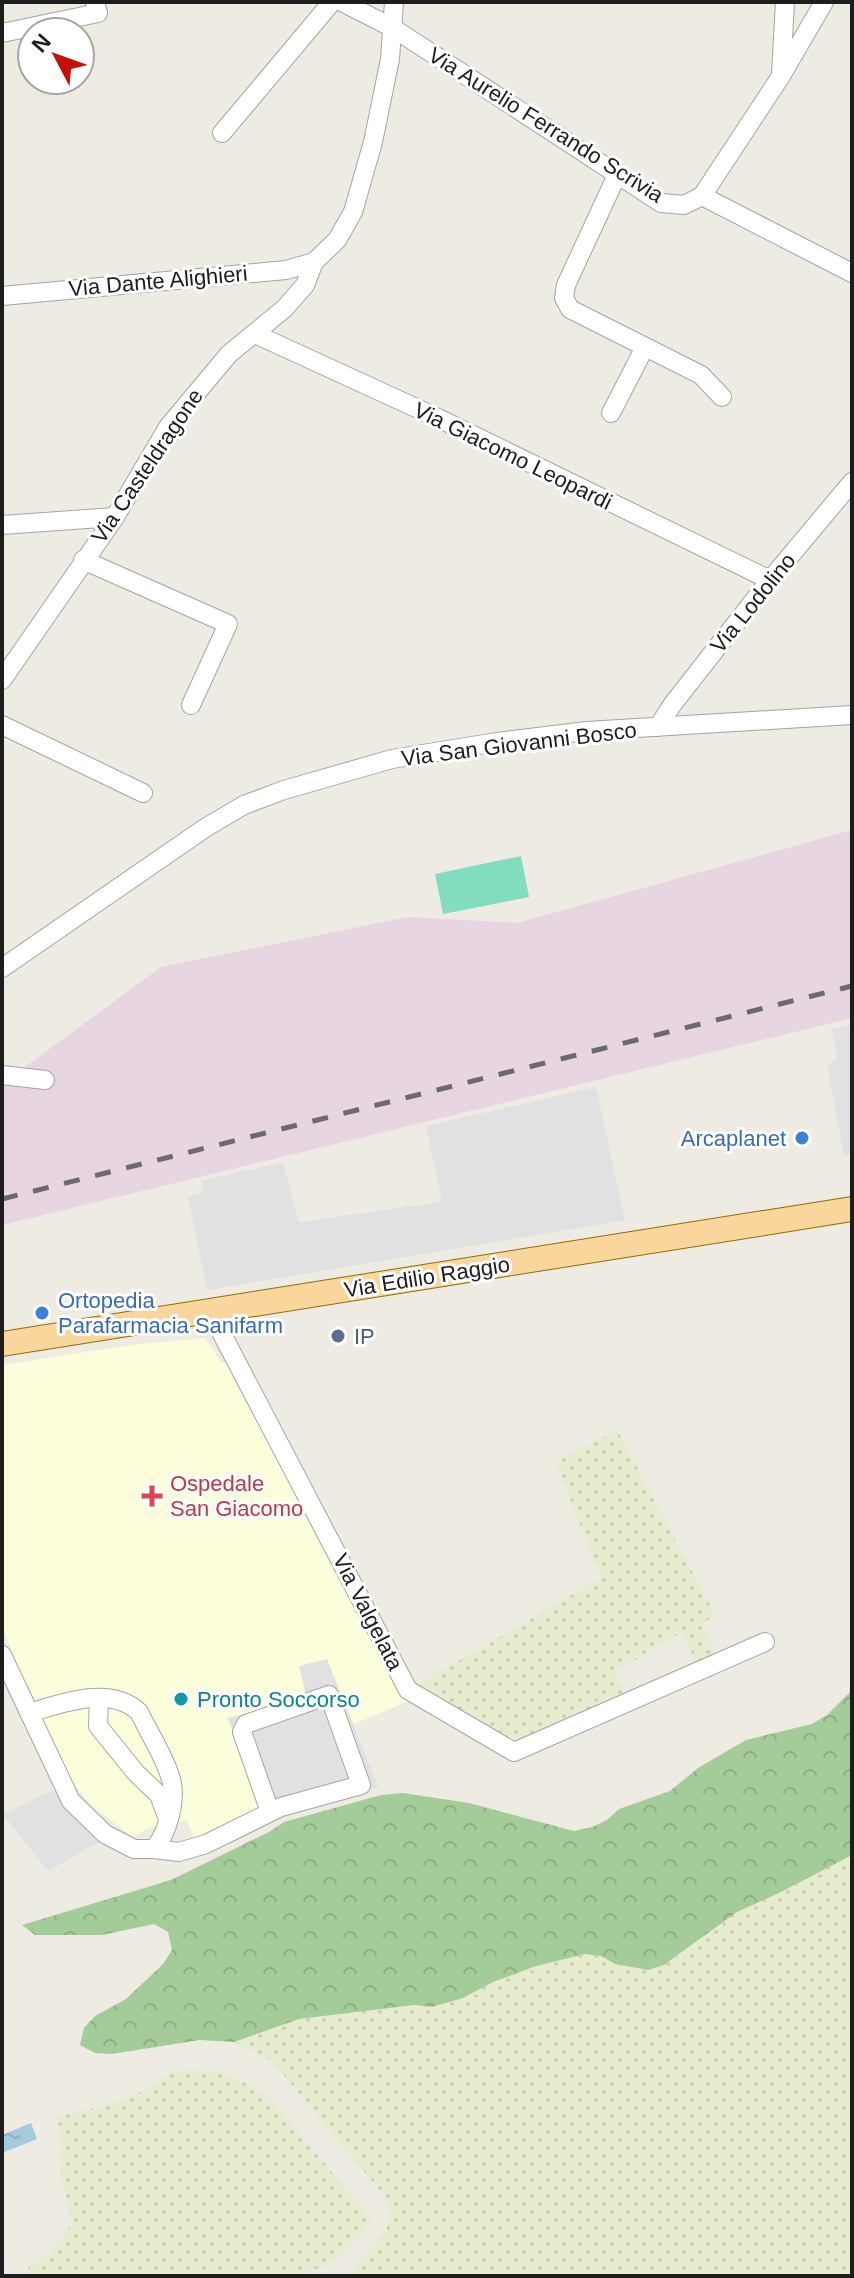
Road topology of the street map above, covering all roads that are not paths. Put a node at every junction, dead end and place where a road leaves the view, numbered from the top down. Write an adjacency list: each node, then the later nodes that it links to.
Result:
1 (95, 2): 8 (street)
2 (332, 2): 10 (street)
3 (342, 2): 7 (street, Via Aurelio Ferrando Scrivia)
4 (394, 2): 7 (street, Via Casteldragone)
5 (785, 2): 9 (street)
6 (824, 2): 9 (street)
7 (393, 28): 11 (street, Via Aurelio Ferrando Scrivia); 13 (street, Via Casteldragone)
8 (2, 33)
9 (781, 76): 12 (street)
10 (222, 133)
11 (617, 175): 12 (street, Via Aurelio Ferrando Scrivia); 17 (street)
12 (702, 196): 14 (street)
13 (314, 262): 15 (street, Via Dante Alighieri); 16 (street, Via Casteldragone)
14 (852, 273)
15 (2, 296)
16 (255, 334): 21 (street, Via Casteldragone); 24 (street, Via Giacomo Leopardi)
17 (645, 347): 18 (street); 19 (street)
18 (722, 397)
19 (611, 413)
20 (852, 482): 24 (street, Via Lodolino)
21 (115, 517): 22 (street); 23 (street, Via Casteldragone)
22 (2, 525)
23 (83, 560): 25 (street, Via Casteldragone); 26 (street)
24 (770, 580): 29 (street, Via Lodolino)
25 (2, 680)
26 (191, 705)
27 (852, 715): 29 (street, Via San Giovanni Bosco)
28 (2, 725): 30 (street)
29 (658, 727): 31 (street, Via San Giovanni Bosco)
30 (143, 793)
31 (2, 968)
32 (2, 1075): 33 (street)
33 (45, 1080)
34 (852, 1209): 35 (main road, Via Edilio Raggio)
35 (216, 1309): 36 (main road, Via Edilio Raggio); 37 (street, Via Valgelata)
36 (2, 1344)
37 (765, 1642)
38 (2, 1655): 40 (street)
39 (99, 1699): 40 (street); 42 (street); 42 (street)
40 (29, 1713): 43 (street)
41 (270, 1812): 41 (street); 43 (street)
42 (168, 1819): 43 (street)
43 (154, 1849)

